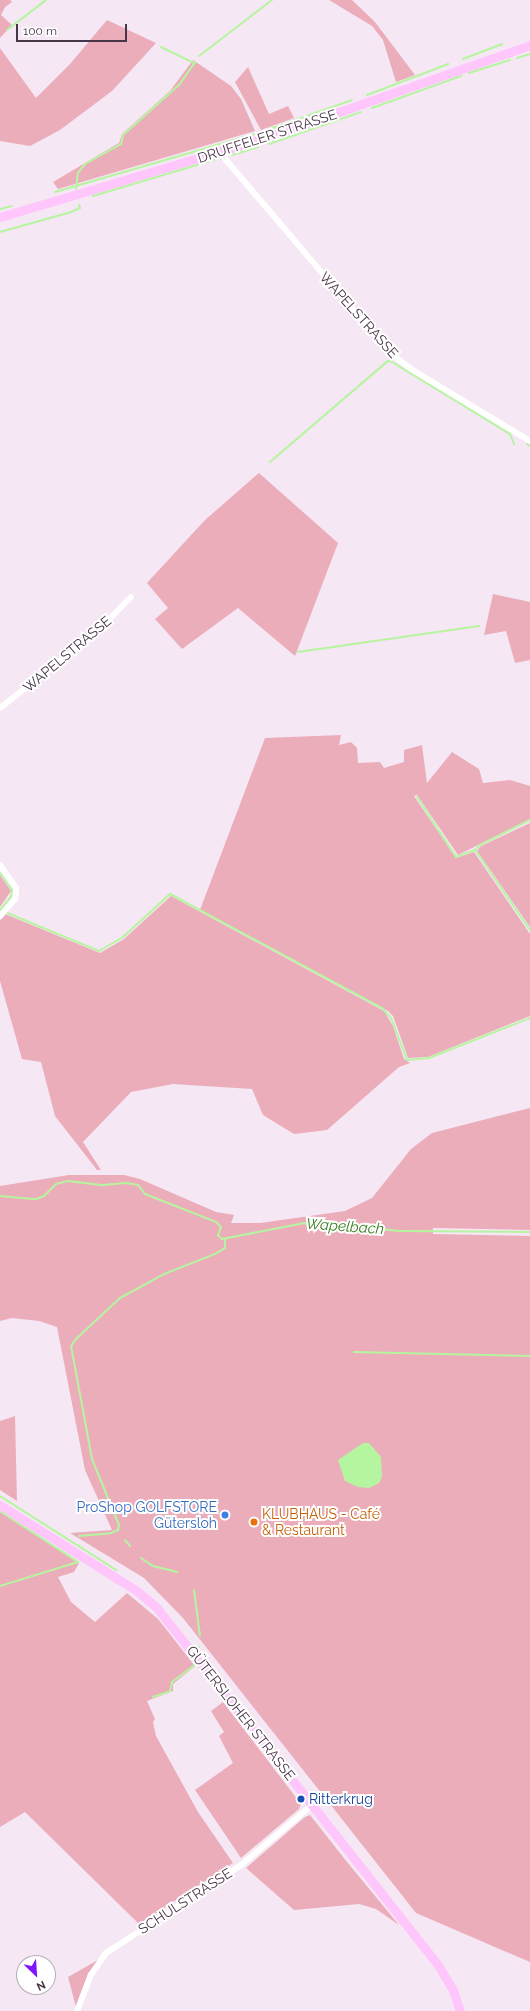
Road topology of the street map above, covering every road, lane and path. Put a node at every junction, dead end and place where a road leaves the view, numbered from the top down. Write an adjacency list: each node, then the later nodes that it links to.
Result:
1 (530, 45): 2 (main road, DRUFFELER STRASSE)
2 (222, 151): 3 (main road, DRUFFELER STRASSE); 4 (street, WAPELSTRASSE)
3 (0, 216)
4 (530, 441)
5 (131, 597): 6 (street, WAPELSTRASSE)
6 (0, 708)
7 (0, 866): 8 (street)
8 (0, 916)
9 (0, 1505): 10 (main road, GÜTERSLOHER STRASSE)
10 (312, 1805): 11 (street, SCHULSTRASSE); 12 (main road, GÜTERSLOHER STRASSE)
11 (78, 2011)
12 (460, 2011)

